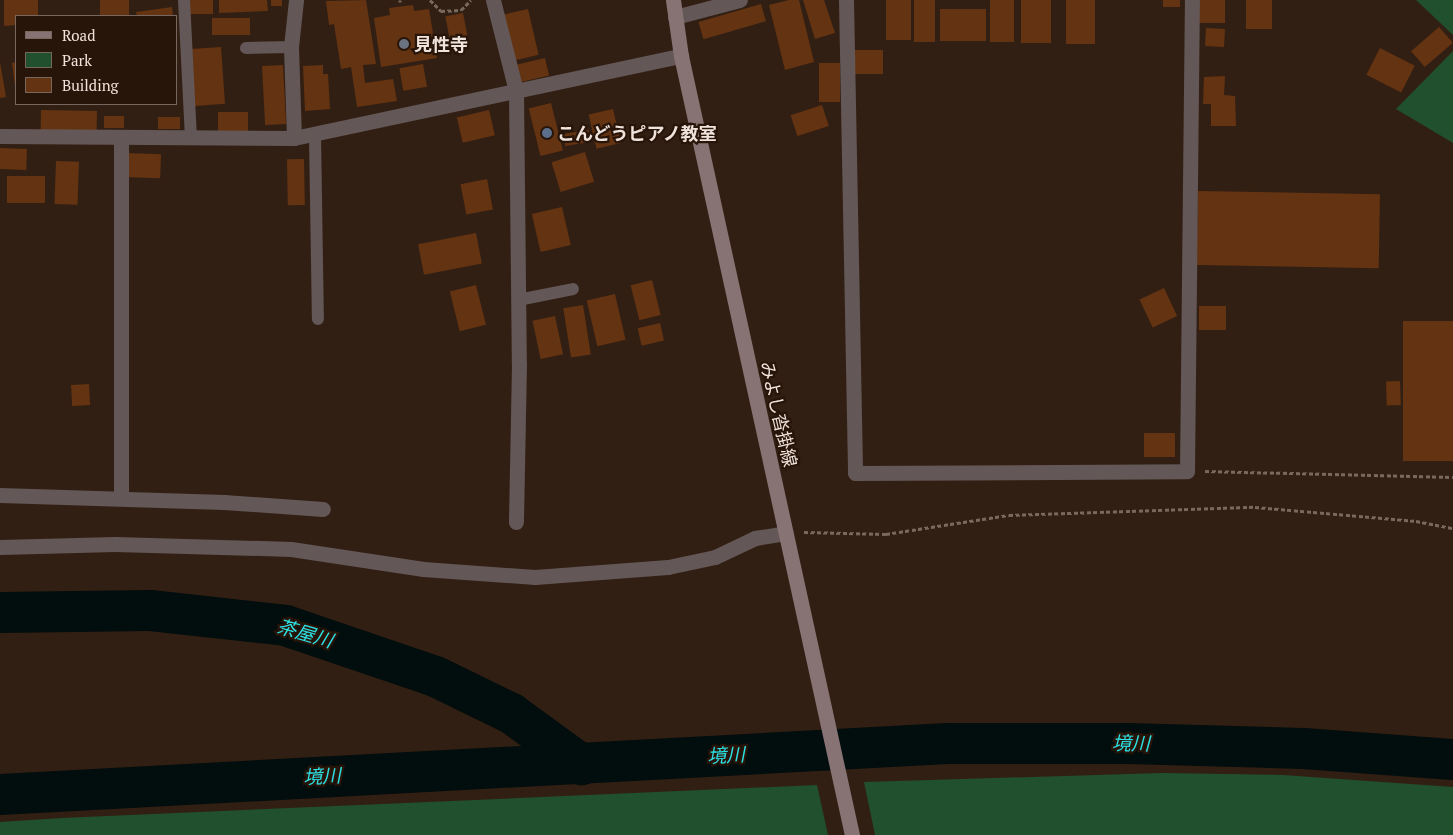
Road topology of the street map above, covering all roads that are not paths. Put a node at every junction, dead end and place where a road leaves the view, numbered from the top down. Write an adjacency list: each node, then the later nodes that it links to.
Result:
1 (184, 0): 17 (lane)
2 (296, 0): 9 (street)
3 (493, 0): 12 (street)
4 (673, 0): 8 (main road, みよし沓掛線)
5 (740, 0): 8 (street)
6 (846, 0): 7 (street)
7 (1192, 0)
8 (675, 17): 11 (main road, みよし沓掛線)
9 (291, 47): 10 (lane); 16 (street)
10 (246, 48)
11 (681, 56): 12 (street); 25 (main road, みよし沓掛線)
12 (516, 91): 13 (street); 19 (street)
13 (315, 135): 16 (street); 20 (lane)
14 (0, 136): 15 (street)
15 (121, 137): 17 (street); 22 (street)
16 (294, 138): 17 (street)
17 (191, 139)
18 (573, 289): 19 (lane)
19 (518, 300): 24 (street)
20 (318, 319)
21 (0, 495): 22 (street)
22 (121, 498): 23 (street)
23 (323, 509)
24 (516, 522)
25 (786, 533): 26 (street); 27 (main road, みよし沓掛線)
26 (0, 546)
27 (852, 835)

